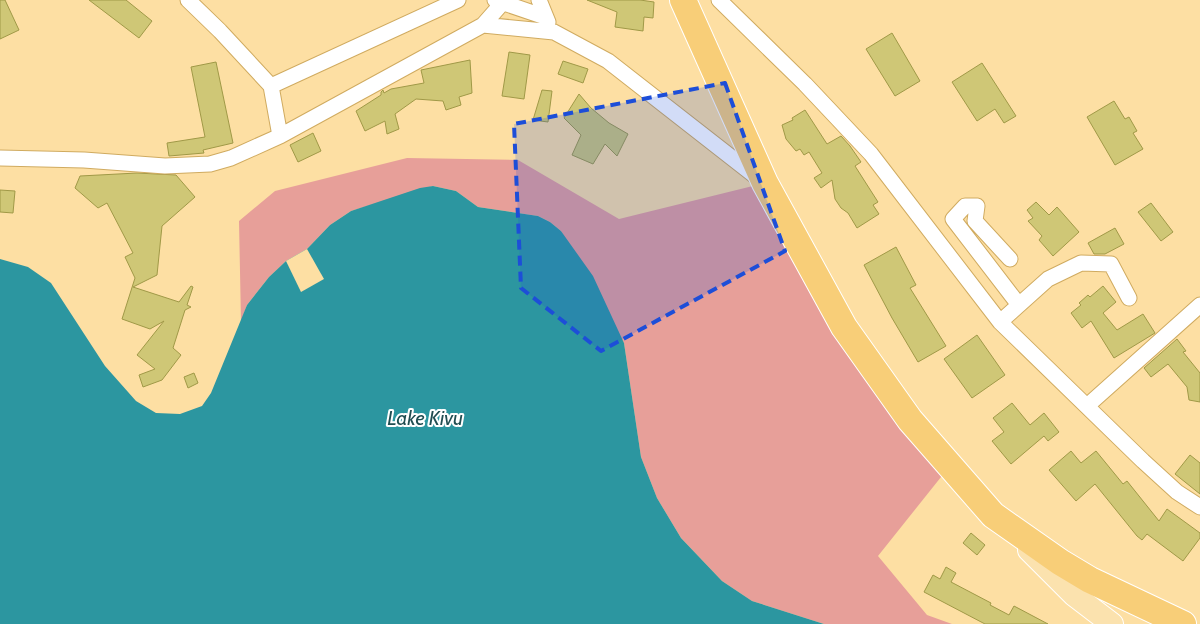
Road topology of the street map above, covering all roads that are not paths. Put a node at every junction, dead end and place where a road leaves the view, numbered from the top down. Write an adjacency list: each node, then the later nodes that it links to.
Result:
1 (188, 0): 10 (street)
2 (458, 0): 10 (street)
3 (539, 0): 7 (street)
4 (683, 0): 13 (highway)
5 (719, 0): 18 (street)
6 (501, 1): 7 (street); 8 (street)
7 (545, 17): 9 (street)
8 (483, 25): 9 (street); 11 (street)
9 (554, 32): 13 (street)
10 (271, 86): 11 (street)
11 (280, 136): 12 (street)
12 (0, 158)
13 (765, 183): 21 (highway)
14 (1010, 260): 17 (street)
15 (1129, 298): 17 (street)
16 (1200, 304): 19 (street)
17 (1019, 305): 18 (street)
18 (1000, 322): 19 (street)
19 (1087, 406): 20 (street)
20 (1200, 507)
21 (993, 515): 22 (main road); 23 (highway)
22 (1112, 624)
23 (1183, 624)

